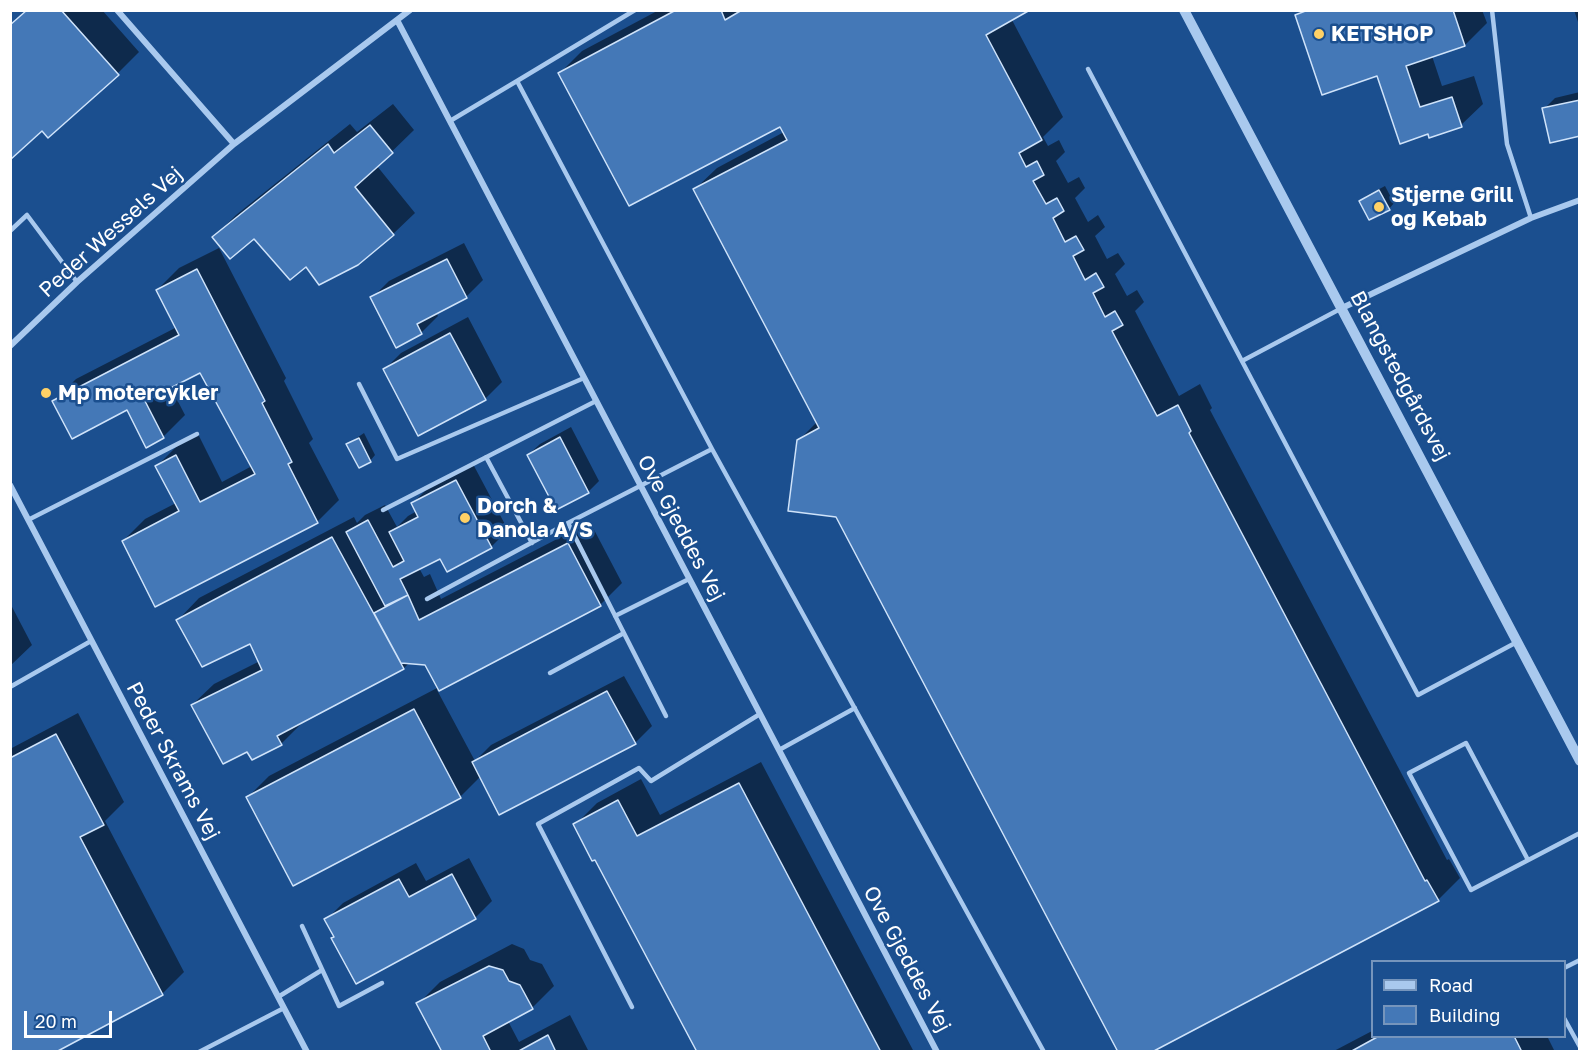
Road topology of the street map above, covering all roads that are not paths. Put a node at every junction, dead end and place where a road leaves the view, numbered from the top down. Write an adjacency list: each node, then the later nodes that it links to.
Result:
1 (117, 10): 10 (street)
2 (410, 10): 6 (street, Peder Wessels Vej)
3 (635, 10): 8 (lane)
4 (1184, 10): 15 (street, Blangstedgårdsvej)
5 (1492, 10): 12 (lane)
6 (397, 20): 9 (street, Ove Gjeddes Vej); 10 (street, Peder Wessels Vej)
7 (1088, 69): 17 (lane)
8 (517, 81): 9 (lane); 22 (lane)
9 (450, 122): 18 (street, Ove Gjeddes Vej)
10 (234, 144): 14 (street, Peder Wessels Vej)
11 (1580, 200): 12 (street)
12 (1531, 218): 15 (street)
13 (10, 231): 14 (lane)
14 (77, 282): 16 (street, Peder Wessels Vej)
15 (1342, 308): 17 (lane); 35 (street, Blangstedgårdsvej)
16 (10, 346)
17 (1242, 361): 35 (lane)
18 (584, 378): 19 (lane); 20 (street, Ove Gjeddes Vej)
19 (359, 384)
20 (596, 401): 23 (lane); 25 (street, Ove Gjeddes Vej)
21 (197, 434): 27 (lane)
22 (712, 449): 25 (lane); 38 (lane)
23 (486, 457): 26 (lane); 29 (lane)
24 (10, 485): 27 (street, Peder Skrams Vej)
25 (640, 486): 28 (lane); 30 (street, Ove Gjeddes Vej)
26 (383, 510)
27 (28, 520): 34 (street, Peder Skrams Vej)
28 (568, 523): 29 (lane); 32 (lane)
29 (532, 543): 31 (lane)
30 (689, 579): 32 (lane); 39 (street, Ove Gjeddes Vej)
31 (427, 599)
32 (615, 616): 33 (lane)
33 (624, 633): 36 (lane); 40 (lane)
34 (91, 641): 37 (lane); 50 (street, Peder Skrams Vej)
35 (1517, 642): 42 (street, Blangstedgårdsvej)
36 (550, 673)
37 (10, 687)
38 (855, 708): 41 (lane); 58 (lane)
39 (760, 714): 41 (street, Ove Gjeddes Vej); 51 (lane)
40 (666, 716)
41 (779, 750): 57 (street, Ove Gjeddes Vej)
42 (1580, 761)
43 (1580, 833): 44 (lane)
44 (1528, 860): 44 (lane)
45 (302, 926): 48 (lane)
46 (1580, 960): 47 (lane)
47 (1566, 967)
48 (322, 970): 49 (lane); 50 (lane)
49 (382, 983)
50 (278, 997): 52 (street, Peder Skrams Vej)
51 (632, 1007)
52 (284, 1008): 55 (lane); 56 (street, Peder Skrams Vej)
53 (1566, 1022): 54 (lane)
54 (1580, 1047)
55 (199, 1052)
56 (307, 1052)
57 (937, 1052)
58 (1044, 1052)

